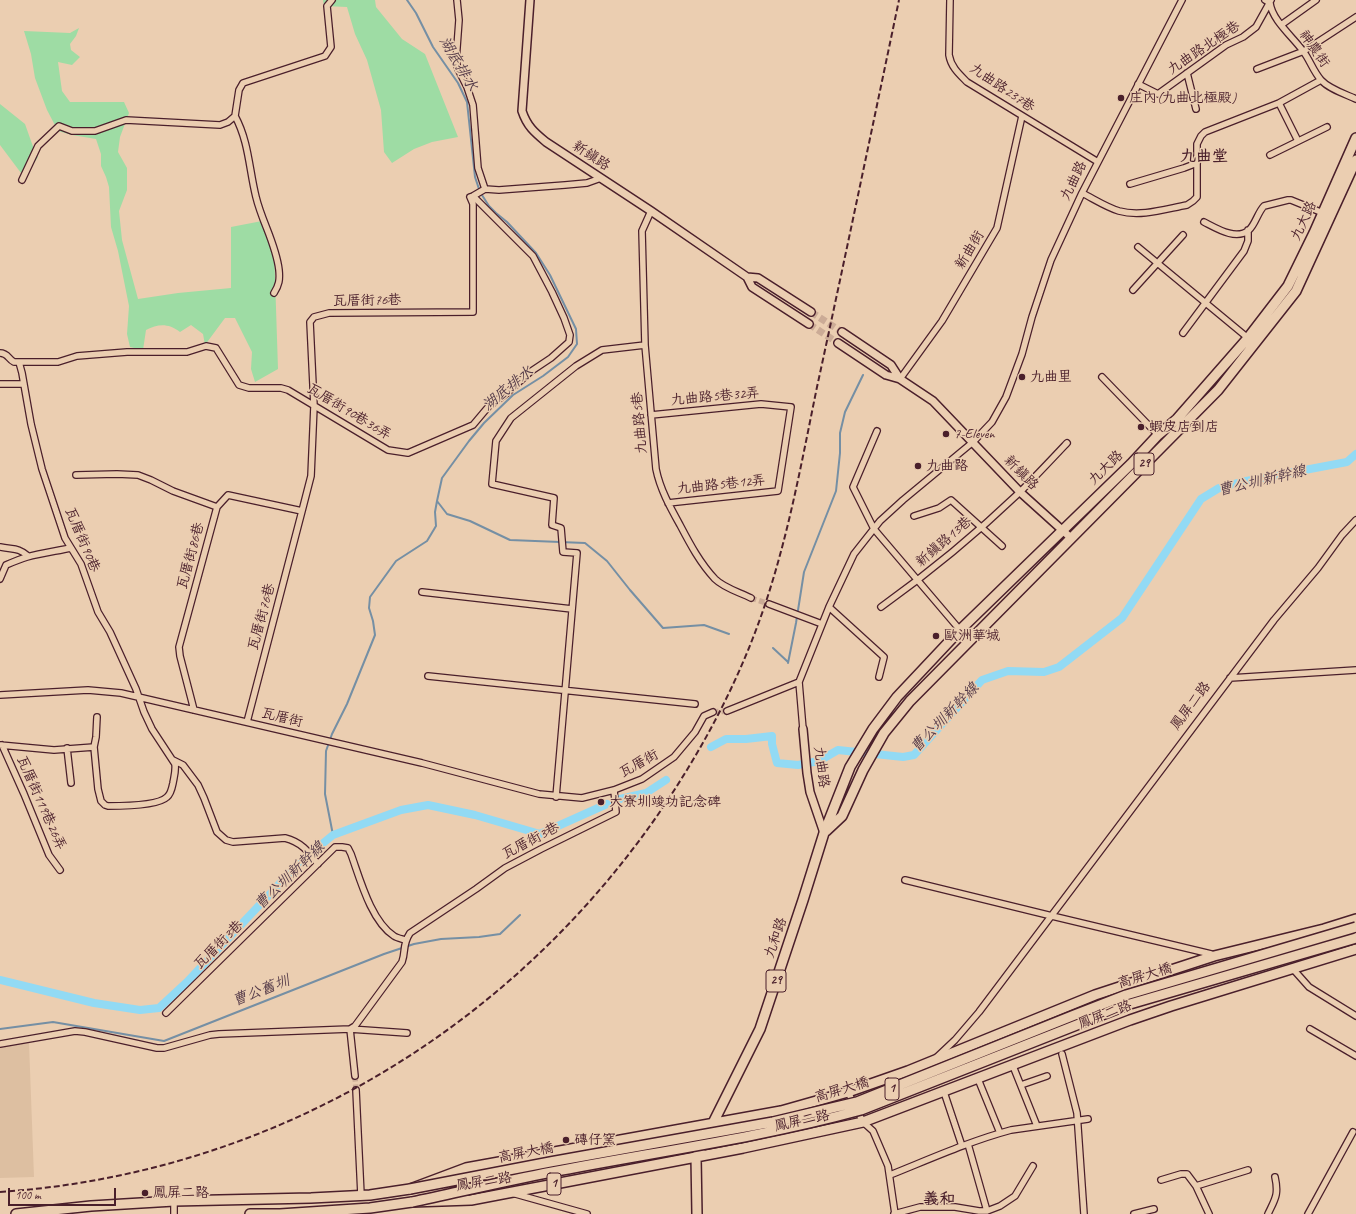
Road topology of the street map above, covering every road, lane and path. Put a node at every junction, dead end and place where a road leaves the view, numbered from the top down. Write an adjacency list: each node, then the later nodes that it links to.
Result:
1 (332, 0): 18 (street)
2 (457, 0): 30 (street)
3 (530, 0): 27 (street, 新鎮路)
4 (950, 0): 19 (street, 九曲路237巷)
5 (1182, 0): 14 (street, 九曲路)
6 (1316, 0): 9 (street)
7 (1269, 1): 9 (street, 神農街); 12 (street, 九曲路北極巷)
8 (1356, 17): 10 (street)
9 (1282, 25): 10 (street, 神農街)
10 (1304, 51): 11 (street); 13 (street, 神農街)
11 (1257, 69)
12 (1188, 73): 14 (street, 九曲路北極巷); 17 (street)
13 (1321, 80): 15 (street, 神農街); 16 (street)
14 (1138, 84): 25 (street, 九曲路)
15 (1356, 98)
16 (1280, 103): 22 (street); 26 (street)
17 (1196, 109)
18 (235, 116): 28 (street); 42 (street)
19 (1022, 116): 25 (street, 九曲路237巷); 54 (street, 新曲街)
20 (1327, 127): 22 (street)
21 (1356, 138): 34 (main road, 九大路 / 29)
22 (1298, 141): 23 (street)
23 (1270, 155)
24 (1356, 160): 74 (main road, 九大路 / 29)
25 (1098, 162): 31 (street, 九曲路)
26 (1197, 163): 29 (street); 31 (street)
27 (601, 178): 30 (street); 33 (street, 新鎮路)
28 (22, 180)
29 (1130, 184)
30 (485, 189): 32 (street)
31 (1082, 193): 61 (street, 九曲路)
32 (473, 196): 57 (street, 瓦厝街76巷); 57 (street, 瓦厝街90巷36弄)
33 (651, 211): 40 (street, 新鎮路); 50 (street, 九曲路5巷)
34 (1323, 213): 36 (street); 48 (main road, 九大路 / 29)
35 (1204, 222): 36 (street)
36 (1248, 230): 43 (street)
37 (1183, 235): 39 (street)
38 (1138, 247): 39 (street)
39 (1157, 263): 41 (street); 43 (street)
40 (746, 276): 44 (street, 新鎮路); 45 (street, 新鎮路)
41 (1133, 290)
42 (274, 293)
43 (1205, 303): 47 (street); 48 (street)
44 (811, 312)
45 (808, 324)
46 (842, 332): 54 (street, 新鎮路)
47 (1183, 333)
48 (1248, 338): 60 (main road, 九大路 / 29)
49 (838, 343): 54 (street, 新鎮路)
50 (645, 346): 58 (street, 九曲路5巷); 86 (street)
51 (0, 353): 52 (street)
52 (19, 362): 56 (street, 瓦厝街90巷); 57 (street, 瓦厝街90巷36弄)
53 (1102, 378): 60 (street)
54 (900, 379): 61 (street, 新鎮路)
55 (0, 384): 56 (street)
56 (24, 384): 77 (street, 瓦厝街90巷)
57 (314, 406): 68 (street, 瓦厝街76巷)
58 (651, 415): 64 (street, 九曲路5巷32弄); 66 (street, 九曲路5巷)
59 (877, 431): 72 (street)
60 (1158, 435): 73 (main road, 九大路 / 29)
61 (973, 442): 65 (street, 新鎮路); 72 (street, 九曲路)
62 (1067, 443): 65 (street, 新鎮路13巷)
63 (76, 475): 67 (street)
64 (778, 491): 66 (street, 九曲路5巷12弄)
65 (1020, 492): 71 (street, 新鎮路13巷); 73 (street, 新鎮路)
66 (668, 503): 82 (street, 九曲路5巷)
67 (216, 507): 68 (street, 瓦厝街86巷); 98 (street, 瓦厝街86巷)
68 (302, 511): 102 (street, 瓦厝街76巷)
69 (914, 516): 71 (street)
70 (1356, 520): 92 (street, 鳳屏二路)
71 (981, 527): 75 (street); 80 (street, 新鎮路13巷)
72 (874, 529): 80 (street); 84 (street, 九曲路)
73 (1062, 530): 74 (street, 新鎮路); 88 (main road, 九大路 / 29)
74 (1071, 538): 112 (main road, 九大路 / 29)
75 (1002, 546)
76 (0, 548): 78 (street)
77 (71, 548): 78 (street); 96 (street, 瓦厝街90巷)
78 (28, 556): 79 (street)
79 (0, 579)
80 (918, 581): 85 (street, 新鎮路13巷); 88 (street)
81 (422, 592): 86 (street)
82 (750, 598)
83 (769, 604): 87 (street)
84 (829, 607): 87 (street, 九曲路); 91 (street)
85 (881, 607)
86 (572, 610): 94 (street)
87 (822, 624): 93 (street, 九曲路)
88 (960, 630): 108 (main road, 九大路 / 29)
89 (1356, 670): 92 (street)
90 (428, 676): 94 (street)
91 (879, 677)
92 (1230, 678): 116 (street, 鳳屏二路)
93 (799, 682): 99 (street); 103 (street, 九曲路)
94 (565, 690): 97 (street); 111 (street)
95 (0, 695): 96 (street, 瓦厝街)
96 (139, 697): 98 (street, 瓦厝街); 107 (street, 瓦厝街90巷)
97 (695, 704)
98 (194, 710): 102 (street, 瓦厝街)
99 (727, 711)
100 (712, 712): 110 (street, 瓦厝街)
101 (97, 717): 105 (street)
102 (247, 722): 111 (street, 瓦厝街)
103 (803, 729): 112 (street, 九曲路)
104 (1, 745): 106 (street); 114 (street, 瓦厝街119巷26弄)
105 (94, 747): 106 (street); 107 (street)
106 (67, 748): 109 (street)
107 (173, 760): 113 (street)
108 (850, 767): 112 (main road, 九和路 / 29)
109 (71, 783)
110 (614, 790): 111 (street, 瓦厝街); 120 (street, 瓦厝街3巷)
111 (556, 797)
112 (824, 833): 143 (main road, 九和路 / 29)
113 (316, 862): 120 (street, 瓦厝街3巷); 124 (street, 瓦厝街3巷)
114 (60, 870)
115 (905, 880): 116 (street)
116 (1052, 916): 122 (street); 132 (street, 鳳屏二路)
117 (1356, 919): 122 (main road, 鳳屏二路 / 1)
118 (1356, 927): 156 (main road, 高屏大橋 / 1, bridge)
119 (1356, 938): 160 (main road, 高屏大橋 / 1, bridge)
120 (405, 943): 126 (street)
121 (1356, 949): 123 (main road, 鳳屏二路 / 1)
122 (1214, 956): 132 (main road, 鳳屏二路 / 1)
123 (1293, 969): 125 (street); 133 (main road, 鳳屏二路 / 1)
124 (166, 1013)
125 (1356, 1016)
126 (350, 1029): 128 (street); 129 (street); 134 (street)
127 (1310, 1029): 131 (street)
128 (406, 1033)
129 (0, 1044)
130 (1062, 1054): 142 (street)
131 (1356, 1056)
132 (933, 1061): 139 (main road, 鳳屏二路 / 1)
133 (1013, 1066): 136 (main road, 鳳屏二路 / 1); 137 (street)
134 (355, 1076)
135 (1047, 1076): 137 (street)
136 (978, 1079): 140 (main road, 鳳屏二路 / 1); 147 (street)
137 (1021, 1085): 145 (street)
138 (356, 1090): 158 (street)
139 (848, 1092): 143 (main road, 鳳屏二路 / 1); 144 (street)
140 (944, 1092): 144 (main road, 鳳屏二路 / 1); 148 (street)
141 (1088, 1119): 142 (street)
142 (1077, 1120): 145 (street); 170 (street)
143 (714, 1122): 149 (main road, 九和路 / 29); 156 (main road, 鳳屏二路 / 1)
144 (863, 1122): 149 (main road, 鳳屏二路 / 1); 152 (street)
145 (1037, 1126): 147 (street)
146 (1353, 1132): 174 (street)
147 (1000, 1133): 148 (street)
148 (965, 1145): 152 (street); 162 (street)
149 (696, 1157): 157 (main road, 鳳屏二路 / 1); 168 (main road, 29)
150 (1033, 1166): 162 (street)
151 (1248, 1170): 155 (street)
152 (890, 1175): 169 (street)
153 (1275, 1177): 173 (street)
154 (1161, 1180): 155 (street)
155 (1196, 1186): 172 (street)
156 (410, 1189): 158 (main road, 鳳屏二路 / 1)
157 (509, 1192): 160 (main road, 鳳屏二路 / 1); 163 (street)
158 (361, 1195): 159 (main road, 鳳屏二路 / 1)
159 (174, 1201): 164 (main road, 鳳屏二路 / 1); 165 (street)
160 (412, 1202): 166 (main road, 鳳屏二路 / 1)
161 (1154, 1209): 171 (street)
162 (987, 1211): 169 (street)
163 (573, 1212): 167 (street)
164 (16, 1214)
165 (174, 1214)
166 (250, 1214)
167 (587, 1214)
168 (697, 1214)
169 (894, 1214)
170 (1084, 1214)
171 (1134, 1214)
172 (1209, 1214)
173 (1268, 1214)
174 (1308, 1214)

